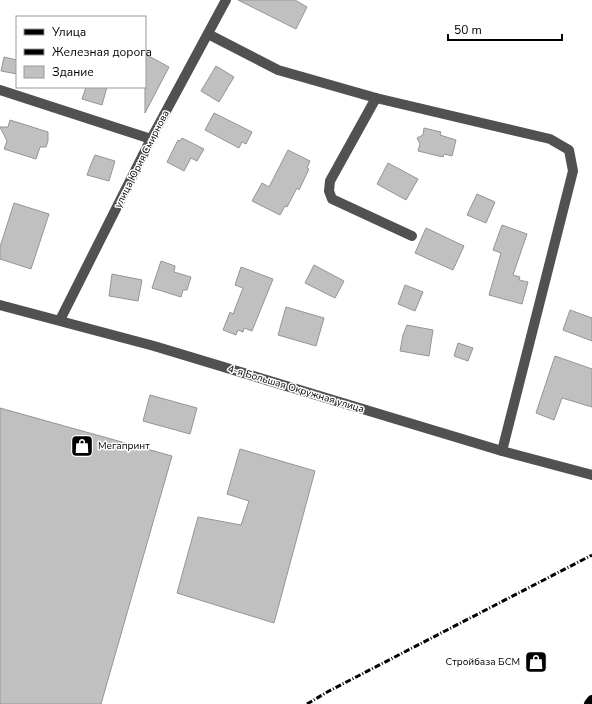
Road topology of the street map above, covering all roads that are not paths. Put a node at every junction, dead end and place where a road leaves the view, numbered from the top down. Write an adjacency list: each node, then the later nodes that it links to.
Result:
1 (226, 0): 2 (street, улица Юрия Смирнова)
2 (208, 34): 4 (street); 5 (street, улица Юрия Смирнова)
3 (0, 90): 5 (street)
4 (376, 98): 6 (street); 9 (street)
5 (151, 139): 8 (street, улица Юрия Смирнова)
6 (412, 236)
7 (0, 305): 8 (street, 4-я Большая Окружная улица)
8 (60, 320): 9 (street, 4-я Большая Окружная улица)
9 (502, 451): 10 (street, 4-я Большая Окружная улица)
10 (592, 474)
11 (592, 700): 12 (main road)
12 (588, 704)

